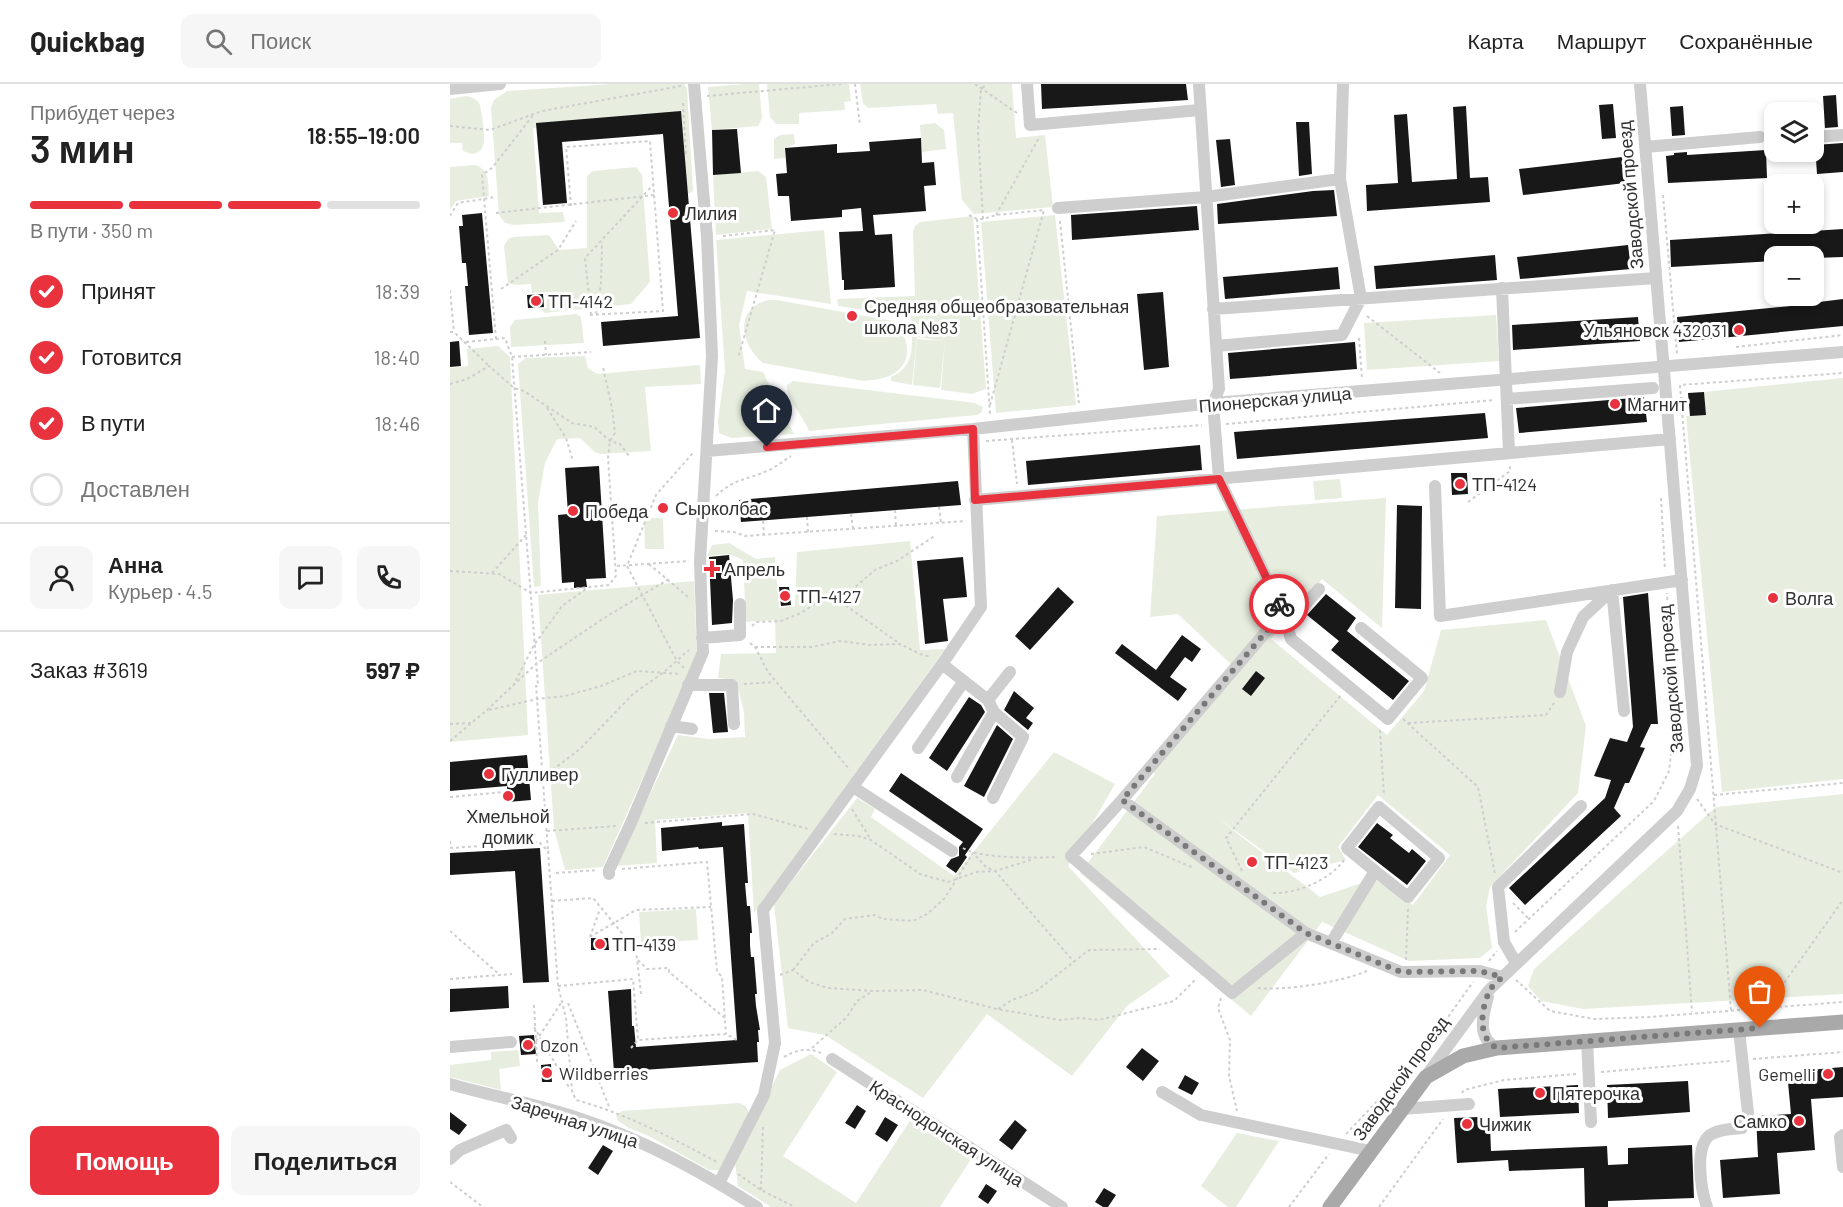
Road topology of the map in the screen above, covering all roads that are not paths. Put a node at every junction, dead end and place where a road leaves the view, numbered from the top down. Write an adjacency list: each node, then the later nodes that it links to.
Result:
1 (500, 84): 7 (street)
2 (1027, 84): 8 (street)
3 (1199, 84): 8 (street)
4 (1343, 84): 13 (street)
5 (1640, 84): 12 (street, Заводской проезд)
6 (695, 88): 29 (street)
7 (450, 89)
8 (1200, 110): 14 (street)
9 (1843, 135): 10 (street)
10 (1824, 136)
11 (1760, 137): 12 (street)
12 (1645, 147): 16 (street, Заводской проезд)
13 (1340, 179): 14 (street); 18 (street)
14 (1206, 197): 15 (street); 19 (street)
15 (1059, 208)
16 (1656, 278): 17 (street); 22 (street, Заводской проезд)
17 (1502, 288): 18 (street); 23 (street)
18 (1359, 303): 19 (street); 20 (street)
19 (1214, 309): 20 (street)
20 (1216, 346): 26 (street)
21 (1843, 352): 22 (street, Пионерская улица)
22 (1664, 366): 23 (street, Пионерская улица); 28 (street, Заводской проезд)
23 (1507, 379): 25 (street); 26 (street, Пионерская улица)
24 (1653, 388): 25 (street)
25 (1507, 399): 30 (street)
26 (1213, 404): 27 (street, Пионерская улица); 31 (street)
27 (973, 429): 29 (street, Пионерская улица); 33 (street)
28 (1670, 439): 30 (street); 34 (street, Заводской проезд)
29 (701, 452): 41 (street)
30 (1509, 452): 31 (street)
31 (1219, 479): 33 (street); 38 (street)
32 (1435, 486): 36 (street)
33 (975, 500): 42 (street)
34 (1682, 580): 36 (street); 64 (street, Заводской проезд)
35 (1319, 589): 39 (street)
36 (1612, 590): 46 (street); 48 (street)
37 (740, 604): 41 (street)
38 (1283, 612): 39 (street); 57 (street)
39 (1288, 624): 40 (street)
40 (1361, 628)
41 (702, 638): 44 (street)
42 (944, 662): 45 (street); 55 (street)
43 (1010, 672): 47 (street)
44 (691, 680): 50 (street); 51 (street)
45 (964, 681): 47 (street); 53 (street)
46 (1560, 692)
47 (988, 700): 49 (street)
48 (1624, 711)
49 (994, 712): 54 (street); 56 (street)
50 (734, 724)
51 (671, 726): 52 (street); 61 (street)
52 (692, 729)
53 (918, 748)
54 (957, 777)
55 (851, 790): 59 (street); 85 (street)
56 (993, 798)
57 (1122, 800): 62 (street); 62 (street)
58 (1581, 806): 64 (street)
59 (952, 851)
60 (1375, 871): 60 (street); 63 (street)
61 (609, 872)
62 (1306, 933): 63 (street)
63 (1331, 943): 65 (street)
64 (1516, 963): 65 (street, Заводской проезд)
65 (1504, 975): 66 (street, Заводской проезд)
66 (1489, 990): 72 (street); 74 (street, Заводской проезд)
67 (1843, 1022): 68 (main road)
68 (1739, 1030): 69 (main road); 89 (street)
69 (1587, 1041): 72 (main road); 79 (street)
70 (511, 1042): 71 (street)
71 (450, 1047)
72 (1497, 1048): 74 (main road)
73 (832, 1059): 87 (street, Краснодонская улица)
74 (1426, 1077): 78 (main road, Заводской проезд)
75 (450, 1084): 85 (street, Заречная улица)
76 (1162, 1092): 82 (street)
77 (1470, 1104): 78 (street)
78 (1402, 1109): 82 (main road, Заводской проезд)
79 (1591, 1122)
80 (1843, 1135): 84 (street)
81 (511, 1138): 83 (street)
82 (1371, 1151): 88 (main road, Заводской проезд)
83 (450, 1159)
84 (1843, 1167)
85 (719, 1183): 86 (street, Заречная улица)
86 (758, 1207)
87 (1062, 1207)
88 (1330, 1207)
89 (1707, 1207)

